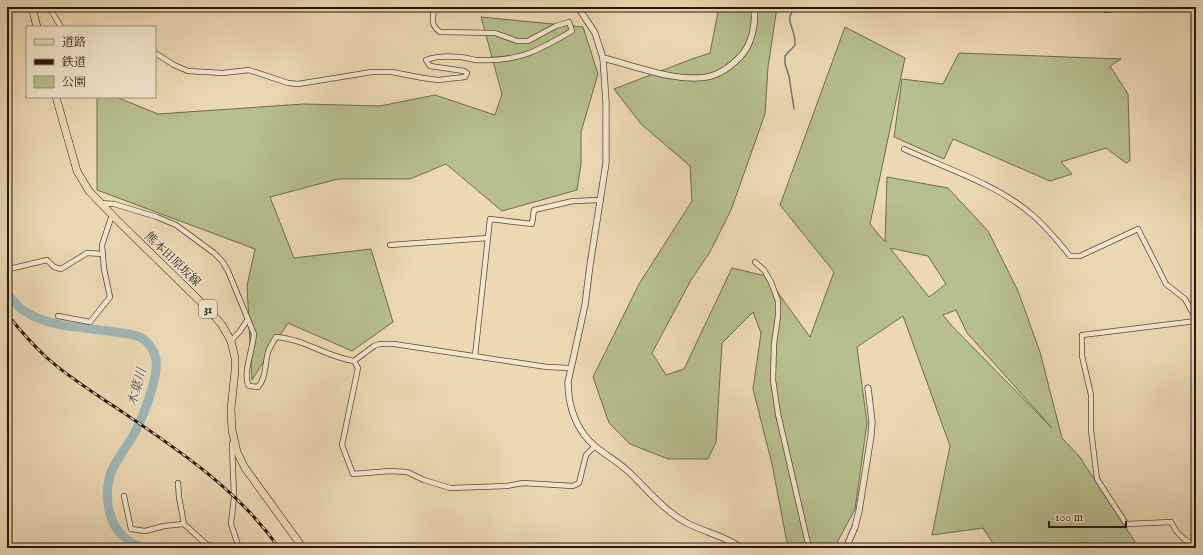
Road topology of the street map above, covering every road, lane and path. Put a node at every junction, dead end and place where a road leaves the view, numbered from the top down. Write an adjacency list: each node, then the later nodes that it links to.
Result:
1 (32, 7): 8 (main road)
2 (49, 7): 9 (street)
3 (434, 7): 10 (street)
4 (578, 7): 11 (street)
5 (754, 7): 11 (street)
6 (1102, 7): 7 (street)
7 (1127, 7)
8 (37, 26)
9 (59, 26)
10 (156, 54)
11 (603, 58): 14 (street)
12 (56, 98): 15 (main road, 熊本田原坂線 / 31)
13 (904, 149): 24 (street)
14 (601, 200): 17 (street); 28 (street)
15 (100, 203): 16 (main road, 熊本田原坂線 / 31); 23 (street)
16 (112, 215): 19 (street); 25 (main road, 熊本田原坂線 / 31)
17 (488, 238): 18 (street); 26 (street)
18 (390, 245)
19 (102, 254): 21 (street); 22 (street)
20 (755, 262): 40 (street)
21 (9, 269)
22 (58, 316)
23 (248, 319): 25 (street); 27 (street)
24 (1196, 320): 35 (street)
25 (231, 341): 30 (main road, 熊本田原坂線 / 31)
26 (475, 356): 27 (street); 28 (street)
27 (354, 361): 31 (street)
28 (571, 368): 31 (street)
29 (868, 388): 41 (street)
30 (232, 430): 37 (street); 38 (main road, 熊本田原坂線 / 31)
31 (595, 446): 39 (street)
32 (178, 483): 34 (street)
33 (124, 496): 34 (street)
34 (184, 524): 36 (street)
35 (1196, 546)
36 (218, 548)
37 (239, 548)
38 (303, 548)
39 (742, 548)
40 (809, 548)
41 (846, 548)

